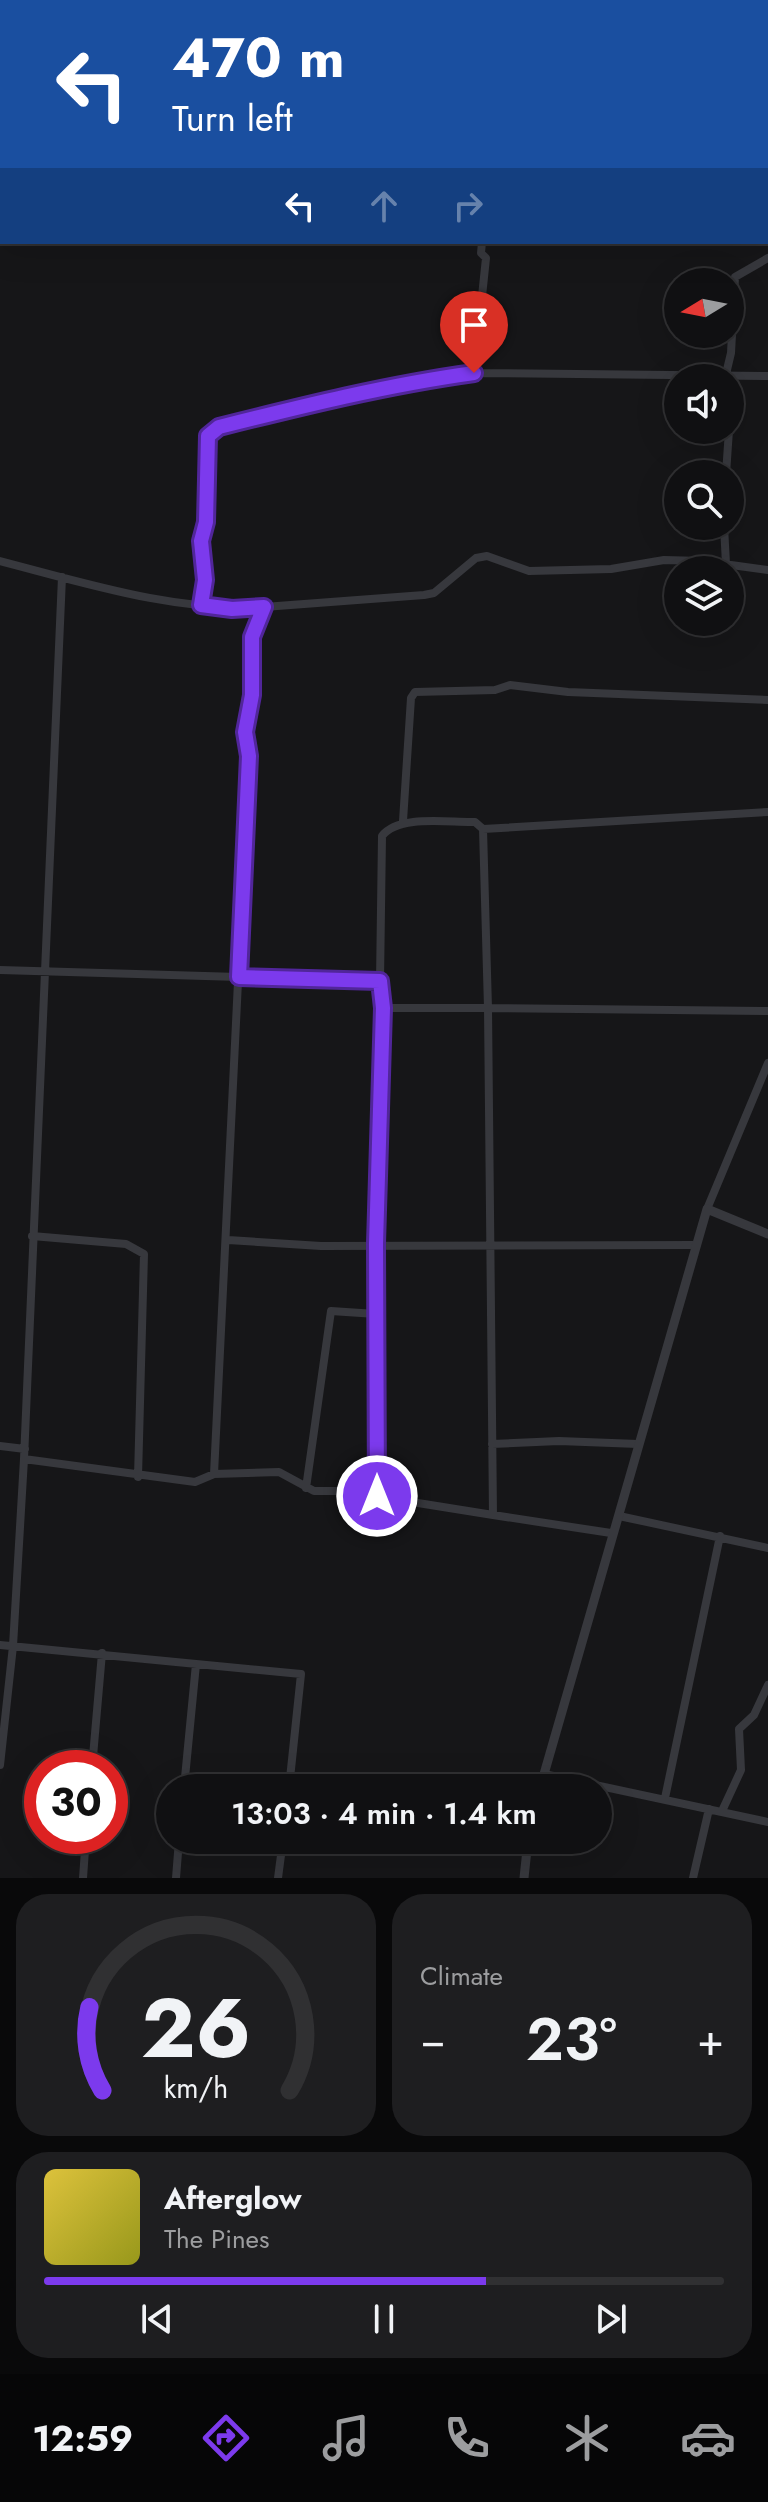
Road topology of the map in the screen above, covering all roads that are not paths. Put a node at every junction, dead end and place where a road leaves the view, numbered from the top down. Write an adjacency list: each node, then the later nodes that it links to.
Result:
1 (482, 244): 4 (street)
2 (768, 258): 3 (street)
3 (728, 364)
4 (474, 373): 5 (street); 13 (street)
5 (664, 376)
6 (768, 376): 7 (street)
7 (744, 377)
8 (664, 560): 14 (street)
9 (0, 561): 12 (street)
10 (744, 567): 11 (street)
11 (768, 570)
12 (62, 577): 13 (street); 20 (street)
13 (201, 605): 14 (street)
14 (264, 607): 21 (street)
15 (768, 700): 17 (street)
16 (768, 812): 18 (street)
17 (403, 821)
18 (483, 829): 22 (street); 24 (street)
19 (0, 970): 20 (street)
20 (45, 972): 21 (street); 29 (street)
21 (239, 977): 22 (street); 30 (street)
22 (380, 981): 23 (street)
23 (383, 1008): 24 (street); 31 (street)
24 (488, 1008): 25 (street); 32 (street)
25 (768, 1011)
26 (768, 1063): 27 (street)
27 (707, 1209): 28 (street); 33 (street)
28 (768, 1234)
29 (32, 1236): 38 (street); 41 (street)
30 (228, 1240): 31 (street); 40 (street)
31 (376, 1244): 32 (street); 34 (street)
32 (491, 1244): 33 (street); 35 (street)
33 (695, 1245): 36 (street)
34 (376, 1314): 42 (street); 43 (street)
35 (492, 1444): 36 (street); 44 (street)
36 (638, 1444): 45 (street)
37 (0, 1446): 38 (street)
38 (25, 1449): 39 (street)
39 (24, 1459): 41 (street); 50 (street)
40 (214, 1474): 41 (street); 42 (street)
41 (138, 1477)
42 (306, 1488): 43 (street)
43 (377, 1496): 44 (street)
44 (493, 1515): 46 (street)
45 (619, 1516): 46 (street); 47 (street)
46 (611, 1533): 58 (street)
47 (720, 1536): 48 (street); 60 (street)
48 (768, 1548)
49 (0, 1645): 50 (street)
50 (13, 1646): 51 (street); 55 (street)
51 (102, 1653): 52 (street); 54 (street)
52 (196, 1664): 56 (street); 57 (street)
53 (768, 1685): 62 (street)
54 (94, 1750)
55 (0, 1765)
56 (185, 1774)
57 (290, 1774)
58 (544, 1774)
59 (612, 1787): 60 (street)
60 (665, 1798): 61 (street)
61 (709, 1809): 62 (street); 72 (street)
62 (722, 1811): 63 (street)
63 (768, 1822)
64 (85, 1854): 68 (street)
65 (178, 1854): 69 (street)
66 (281, 1854): 70 (street)
67 (527, 1854): 71 (street)
68 (83, 1878)
69 (176, 1878)
70 (278, 1878)
71 (524, 1878)
72 (693, 1878)

